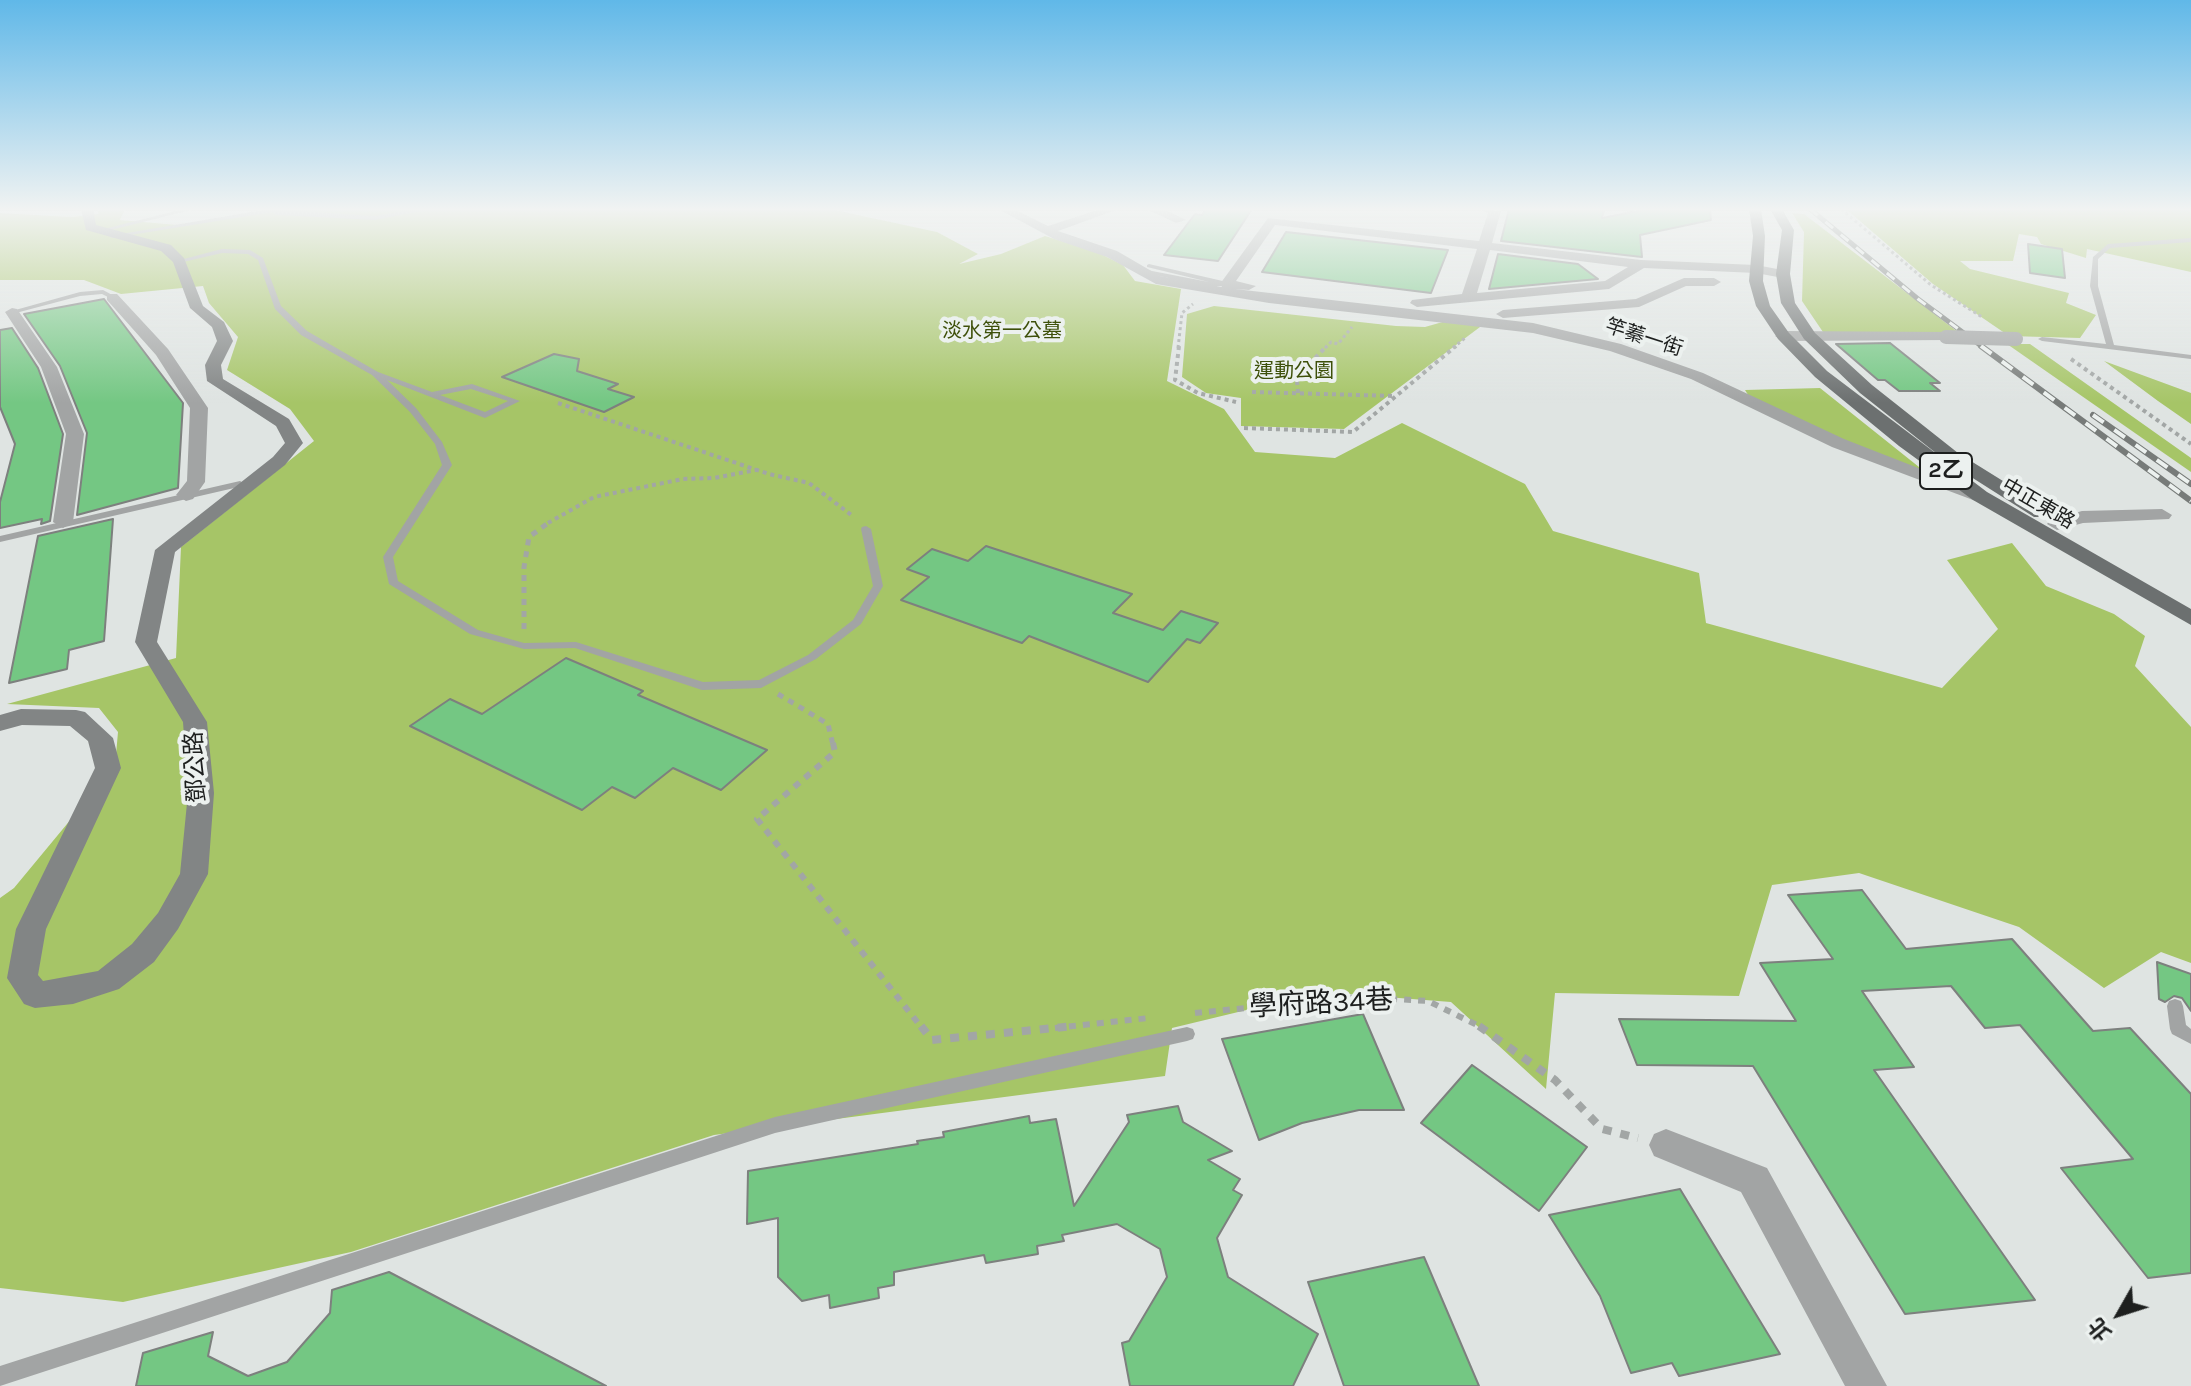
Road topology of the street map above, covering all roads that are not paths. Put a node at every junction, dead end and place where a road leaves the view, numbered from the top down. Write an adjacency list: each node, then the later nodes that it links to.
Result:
1 (184, 274): 35 (street, 鄧公路)
2 (266, 274): 23 (lane)
3 (1149, 274): 27 (street, 竿蓁一街)
4 (1173, 274): 12 (lane)
5 (1234, 274): 12 (street)
6 (1475, 274): 14 (street)
7 (1626, 274): 14 (street)
8 (1742, 274): 11 (street)
9 (1783, 274): 11 (street); 18 (main road, 中正東路 / 2乙)
10 (2094, 274): 21 (lane)
11 (1756, 275): 16 (street); 17 (main road, 中正東路 / 2乙)
12 (1227, 284): 14 (street)
13 (112, 297): 15 (lane); 26 (street)
14 (1468, 299)
15 (12, 312): 29 (street)
16 (1465, 317)
17 (1783, 336): 18 (street); 27 (main road, 中正東路 / 2乙)
18 (1809, 336): 19 (street, bridge); 30 (main road, 中正東路 / 2乙)
19 (2016, 339)
20 (2042, 339): 21 (lane)
21 (2111, 347): 22 (lane)
22 (2191, 357)
23 (375, 373): 24 (lane); 31 (lane)
24 (435, 393): 24 (lane)
25 (240, 484): 26 (lane)
26 (186, 495): 29 (lane)
27 (1980, 496): 34 (main road, 中正東路 / 2乙)
28 (2162, 515): 30 (street)
29 (63, 522): 32 (lane)
30 (2057, 524): 33 (main road, 中正東路 / 2乙)
31 (866, 529)
32 (0, 539)
33 (2191, 599)
34 (2191, 618)
35 (0, 723)
36 (2175, 1006): 38 (lane)
37 (1187, 1034): 40 (lane)
38 (2191, 1037)
39 (1666, 1145): 41 (street)
40 (0, 1376)
41 (1867, 1386)

